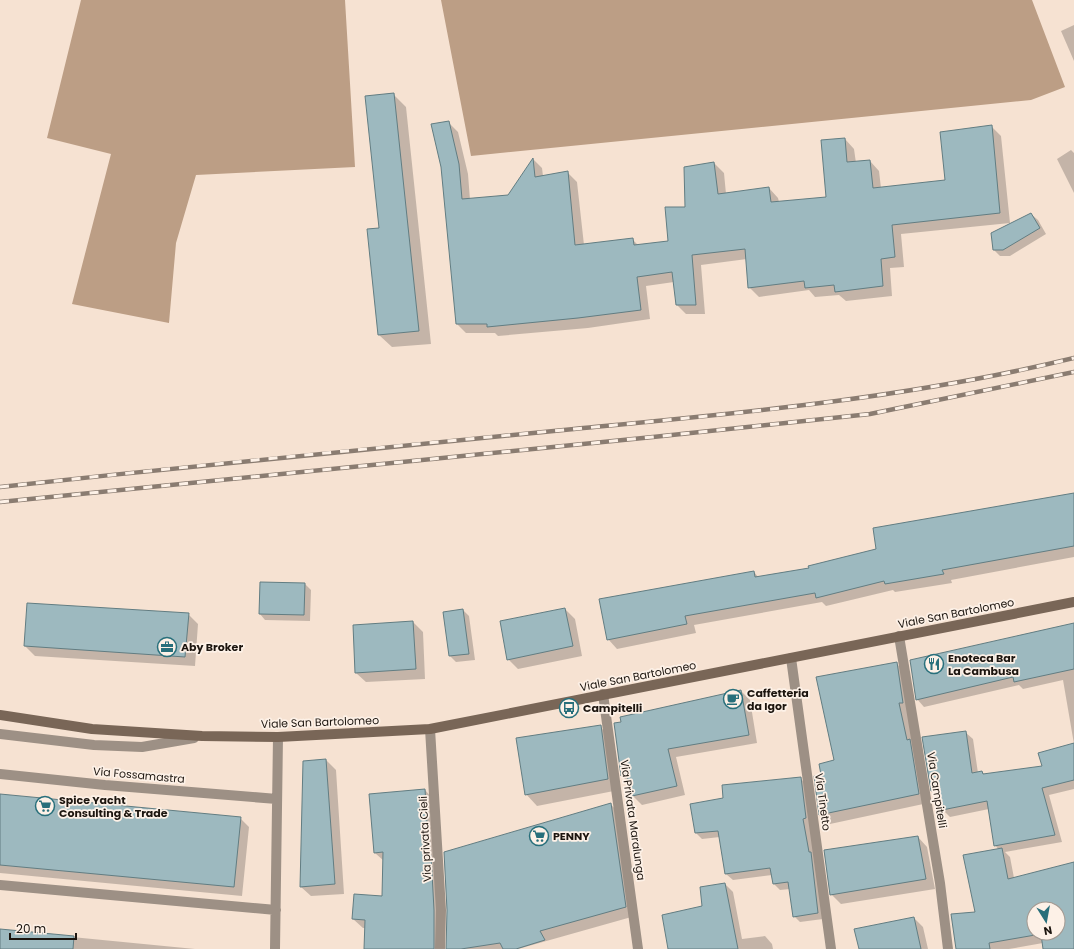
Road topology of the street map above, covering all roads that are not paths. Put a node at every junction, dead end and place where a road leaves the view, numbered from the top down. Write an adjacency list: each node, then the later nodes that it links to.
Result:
1 (1074, 602): 2 (main road, Viale San Bartolomeo)
2 (899, 636): 3 (main road, Viale San Bartolomeo); 18 (street, Via Campitelli)
3 (790, 658): 4 (main road, Viale San Bartolomeo); 17 (street, Via Tinetto)
4 (603, 694): 6 (main road, Viale San Bartolomeo); 16 (street, Via Privata Maralunga)
5 (0, 715): 8 (main road, Viale San Bartolomeo)
6 (430, 729): 9 (main road, Viale San Bartolomeo); 15 (street, Via privata Cieli)
7 (0, 734): 8 (street, Viale San Bartolomeo)
8 (202, 736): 9 (main road, Viale San Bartolomeo)
9 (278, 737): 11 (street)
10 (0, 774): 11 (street, Via Fossamastra)
11 (277, 799): 13 (street)
12 (0, 885): 13 (street)
13 (276, 910): 14 (street)
14 (275, 949)
15 (440, 949)
16 (638, 949)
17 (831, 949)
18 (948, 949)

